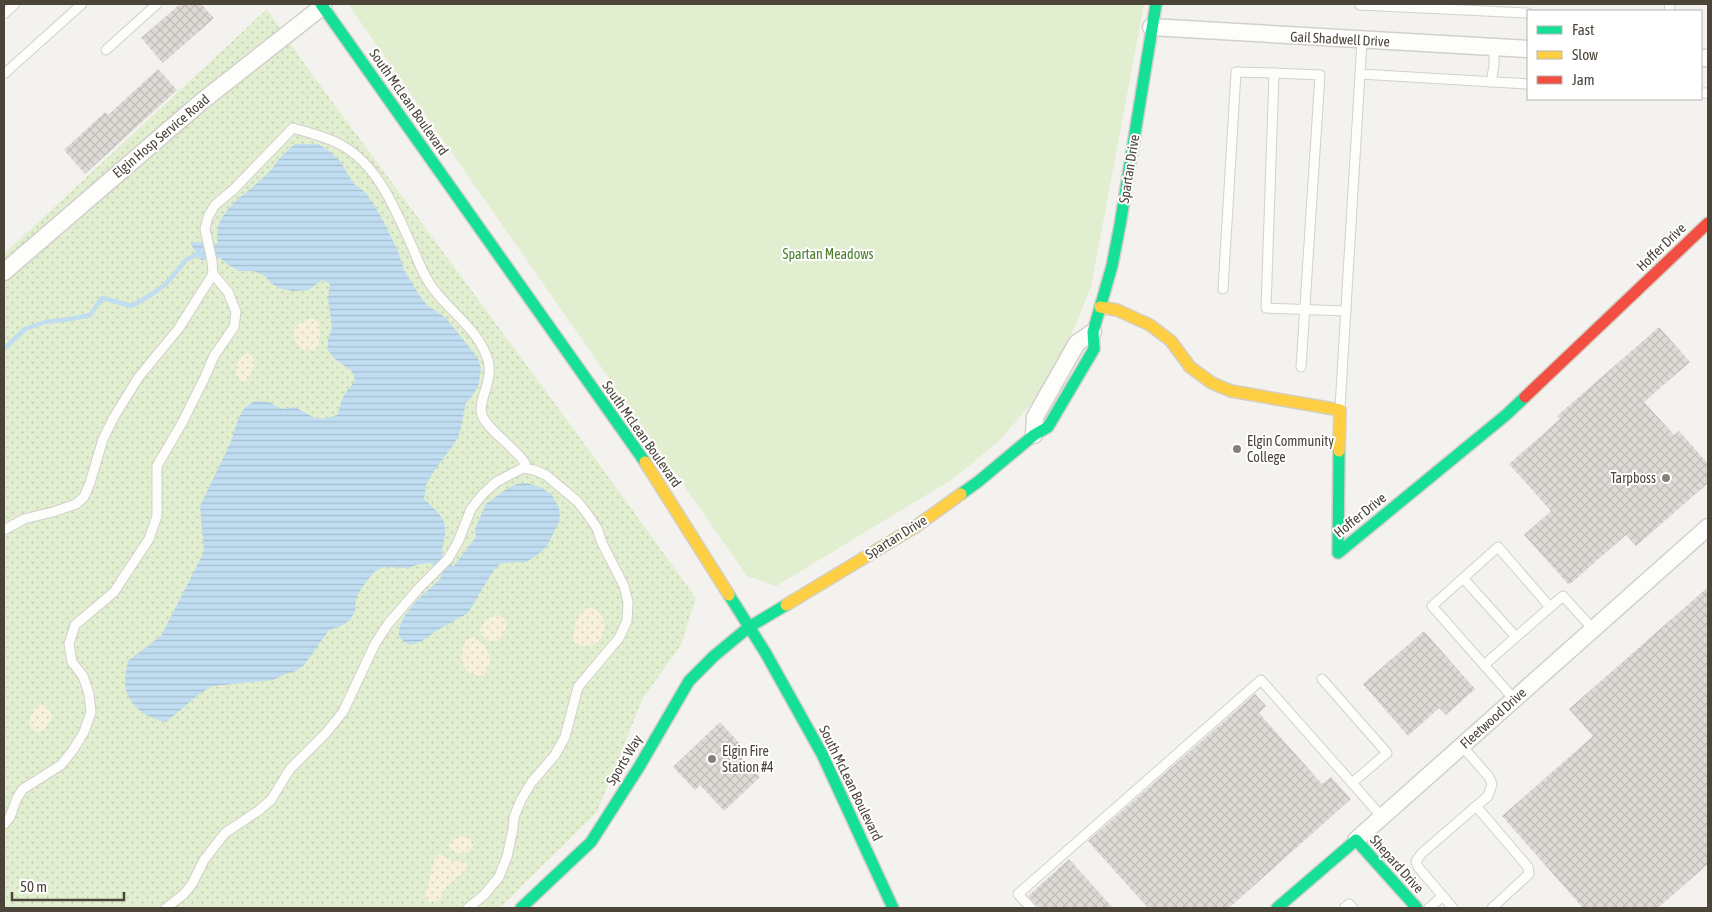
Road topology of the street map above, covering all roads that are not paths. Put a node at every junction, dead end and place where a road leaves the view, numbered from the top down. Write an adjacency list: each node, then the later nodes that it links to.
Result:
1 (15, 4): 8 (lane)
2 (82, 4): 15 (lane)
3 (157, 4): 13 (lane)
4 (1156, 4): 9 (street, Spartan Drive)
5 (322, 5): 20 (street, Elgin Hosp Service Road); 35 (street, South McLean Boulevard)
6 (1360, 5): 7 (lane)
7 (1527, 13)
8 (4, 14)
9 (1151, 27): 10 (street, Gail Shadwell Drive); 23 (street, Spartan Drive)
10 (1362, 40): 11 (street, Gail Shadwell Drive); 16 (lane)
11 (1494, 48): 12 (street, Gail Shadwell Drive); 17 (lane)
12 (1527, 49)
13 (106, 50)
14 (1274, 73): 22 (lane); 24 (lane); 24 (lane)
15 (4, 74)
16 (1360, 74): 17 (lane); 25 (lane)
17 (1491, 82): 18 (lane)
18 (1527, 84)
19 (1708, 223): 28 (street, Hoffer Drive)
20 (4, 272)
21 (213, 274): 30 (lane); 32 (lane); 45 (lane)
22 (1224, 288)
23 (1100, 307): 26 (street, Spartan Drive); 28 (street)
24 (1304, 310): 25 (lane); 27 (lane)
25 (1346, 311): 28 (lane)
26 (1093, 332): 29 (street, Spartan Drive)
27 (1301, 367)
28 (1340, 410)
29 (1034, 435): 35 (street, Spartan Drive)
30 (524, 468): 48 (lane); 49 (lane)
31 (1708, 527): 36 (street, Fleetwood Drive)
32 (4, 530)
33 (1463, 578): 34 (lane); 37 (lane); 38 (lane)
34 (1550, 607): 36 (lane); 37 (lane)
35 (749, 627): 50 (street, Sports Way); 51 (street, South McLean Boulevard)
36 (1593, 629): 40 (street, Fleetwood Drive)
37 (1516, 637): 38 (lane)
38 (1484, 666): 40 (lane)
39 (1322, 679): 42 (lane)
40 (1514, 699): 41 (street, Fleetwood Drive)
41 (1462, 746): 43 (lane); 44 (street, Fleetwood Drive)
42 (1352, 783): 44 (lane); 52 (lane)
43 (1476, 806): 47 (lane); 59 (lane)
44 (1382, 817): 46 (street, Fleetwood Drive)
45 (4, 824)
46 (1356, 840): 53 (street, Fleetwood Drive); 56 (street, Shepard Drive)
47 (1443, 896): 57 (lane); 58 (lane)
48 (166, 908)
49 (468, 908)
50 (521, 908)
51 (894, 908)
52 (1031, 908)
53 (1277, 908)
54 (1344, 908): 55 (lane)
55 (1353, 908)
56 (1417, 908)
57 (1429, 908)
58 (1453, 908)
59 (1492, 908)

